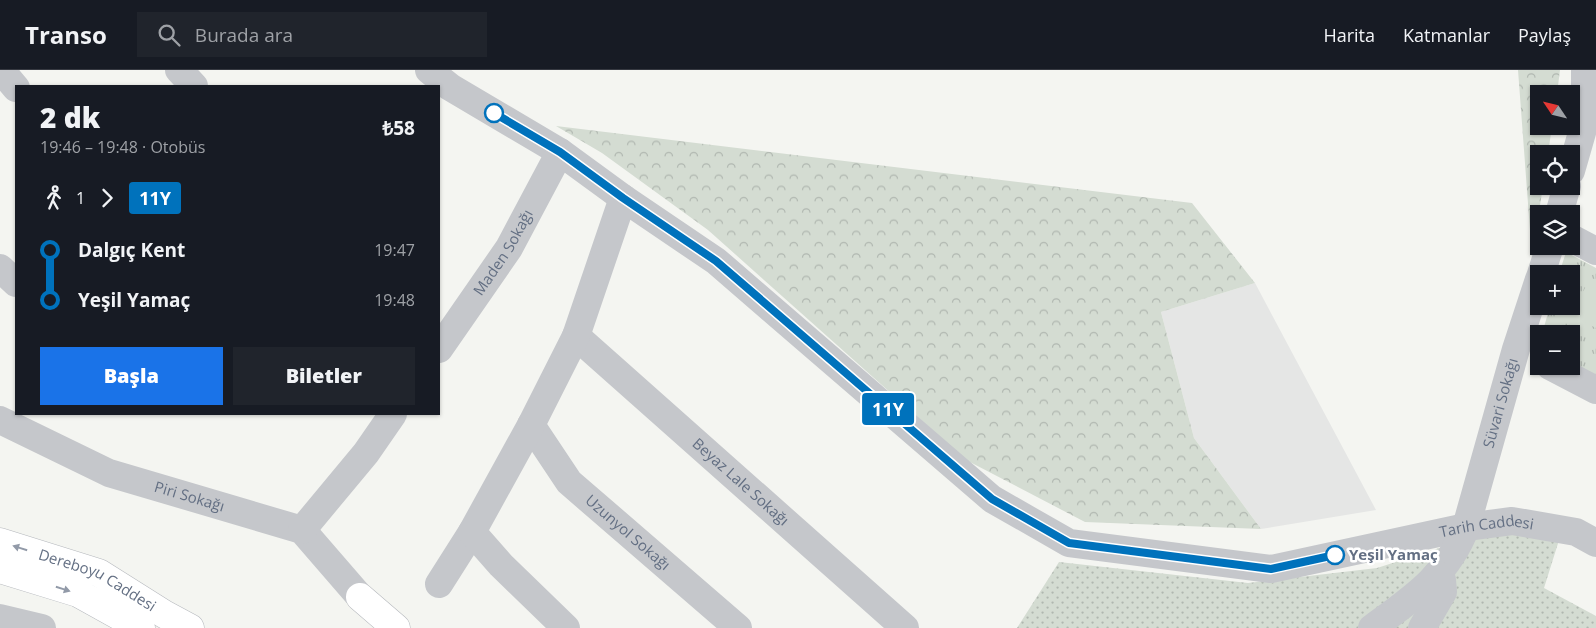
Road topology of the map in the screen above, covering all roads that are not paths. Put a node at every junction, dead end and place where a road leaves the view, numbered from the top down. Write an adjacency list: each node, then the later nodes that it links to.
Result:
1 (1, 70): 6 (street)
2 (178, 70): 5 (street)
3 (1584, 70): 7 (street)
4 (433, 79): 9 (street, Tarih Caddesi)
5 (193, 85)
6 (15, 87)
7 (1590, 124): 8 (street)
8 (1580, 149)
9 (560, 152): 10 (street, Tarih Caddesi); 17 (street, Maden Sokağı)
10 (623, 198): 16 (street); 24 (street, Tarih Caddesi)
11 (1580, 243): 12 (street)
12 (1596, 251)
13 (0, 268): 14 (street)
14 (15, 282)
15 (1533, 315): 18 (street, Süvari Sokağı)
16 (576, 336): 23 (street); 41 (street, Beyaz Lale Sokağı)
17 (440, 348)
18 (1527, 355): 24 (street, Süvari Sokağı)
19 (1567, 375): 20 (street)
20 (1596, 390)
21 (392, 415): 25 (street)
22 (0, 420): 25 (street, Piri Sokağı)
23 (532, 425): 26 (street); 40 (street, Uzunyol Sokağı)
24 (1466, 527): 28 (street, Tarih Caddesi); 30 (street)
25 (302, 530): 32 (street)
26 (472, 532): 31 (street); 39 (street)
27 (0, 542): 36 (main road, Dereboyu Caddesi, one-way to 27)
28 (1596, 543)
29 (0, 569): 35 (main road, Dereboyu Caddesi, one-way to 35)
30 (1437, 575): 42 (street); 43 (street)
31 (439, 584)
32 (360, 597): 37 (main road); 38 (main road)
33 (0, 618): 34 (street)
34 (42, 628)
35 (141, 628)
36 (190, 628)
37 (377, 628)
38 (396, 628)
39 (566, 628)
40 (738, 628)
41 (905, 628)
42 (1372, 628)
43 (1422, 628)

